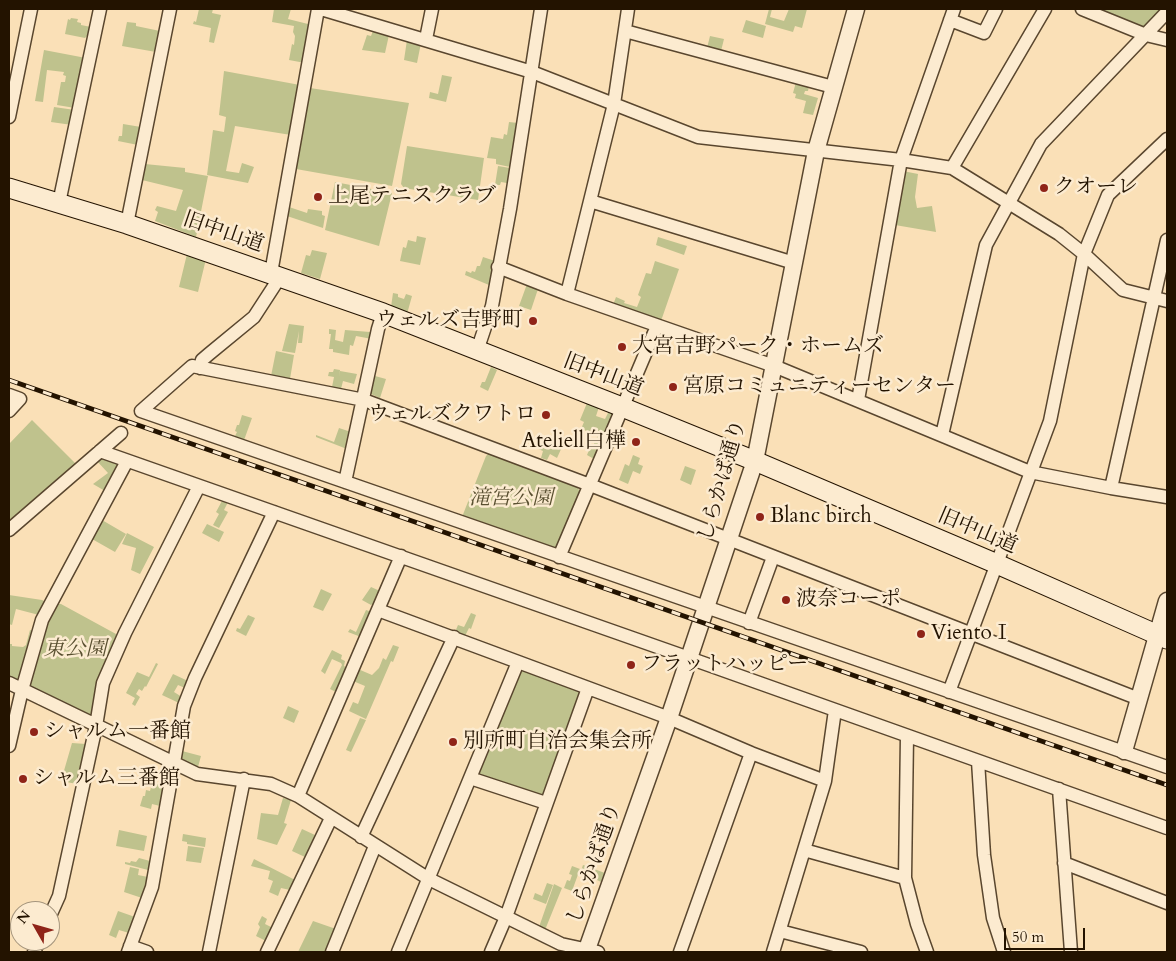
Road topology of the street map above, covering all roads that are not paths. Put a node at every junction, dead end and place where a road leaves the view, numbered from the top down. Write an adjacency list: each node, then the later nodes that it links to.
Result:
1 (31, 9): 21 (street)
2 (100, 9): 28 (street)
3 (170, 9): 30 (street)
4 (320, 9): 16 (street); 35 (street)
5 (432, 9): 16 (street)
6 (541, 9): 18 (street)
7 (628, 9): 14 (street)
8 (856, 9): 19 (street, しらかば通り)
9 (996, 9): 13 (street)
10 (1045, 9): 25 (street)
11 (1082, 9): 15 (street)
12 (1167, 12): 15 (street)
13 (952, 14): 24 (street)
14 (625, 31): 19 (street); 20 (street)
15 (1146, 34): 17 (street); 29 (street)
16 (426, 39): 18 (street)
17 (1167, 40)
18 (532, 72): 20 (street); 34 (street)
19 (833, 87): 23 (street, しらかば通り)
20 (614, 104): 23 (street); 27 (street)
21 (9, 117)
22 (1167, 138): 32 (street)
23 (816, 151): 24 (street); 33 (street, しらかば通り)
24 (901, 160): 25 (street); 46 (street)
25 (952, 168): 29 (street)
26 (9, 188): 28 (main road, 旧中山道)
27 (590, 201): 33 (street); 36 (street)
28 (59, 203): 30 (main road, 旧中山道)
29 (1010, 203): 32 (street); 50 (street)
30 (127, 224): 35 (main road, 旧中山道)
31 (1167, 240): 37 (street)
32 (1084, 254): 37 (street); 54 (street)
33 (794, 263): 42 (street, しらかば通り)
34 (498, 267): 36 (street); 41 (street)
35 (276, 275): 39 (main road, 旧中山道); 43 (street)
36 (567, 294): 40 (street)
37 (1154, 298): 38 (street); 58 (street)
38 (1167, 300)
39 (383, 313): 41 (main road, 旧中山道); 45 (street)
40 (657, 326): 42 (street); 47 (street)
41 (478, 351): 47 (main road, 旧中山道)
42 (774, 366): 46 (street); 53 (street, しらかば通り)
43 (200, 368): 45 (street); 55 (street)
44 (9, 395): 48 (street)
45 (364, 400): 55 (street); 56 (street)
46 (858, 400): 50 (street)
47 (622, 407): 53 (main road, 旧中山道); 56 (street)
48 (9, 411)
49 (121, 433): 51 (street)
50 (942, 435): 54 (street)
51 (100, 451): 52 (street); 61 (street)
52 (127, 461): 57 (street); 78 (street)
53 (754, 461): 62 (street, しらかば通り); 66 (main road, 旧中山道)
54 (1030, 472): 58 (street); 66 (street)
55 (345, 482): 64 (street)
56 (590, 485): 62 (street); 64 (street)
57 (199, 486): 60 (street); 83 (street)
58 (1110, 488): 59 (street)
59 (1167, 497)
60 (274, 512): 63 (street); 89 (street)
61 (9, 530)
62 (729, 540): 65 (street); 68 (street, しらかば通り)
63 (401, 556): 69 (street); 74 (street)
64 (559, 557): 68 (street)
65 (772, 557): 70 (street); 71 (street)
66 (997, 564): 71 (street); 73 (main road, 旧中山道)
67 (1167, 601): 73 (street)
68 (706, 608): 70 (street); 74 (street, しらかば通り)
69 (378, 610): 72 (street); 95 (street)
70 (749, 623): 79 (street)
71 (971, 633): 79 (street); 80 (street)
72 (454, 637): 75 (street); 99 (street)
73 (1162, 637): 80 (street)
74 (689, 658): 81 (street); 82 (street, しらかば通り)
75 (518, 662): 77 (street); 91 (street)
76 (9, 683): 78 (street)
77 (588, 688): 82 (street); 96 (street)
78 (22, 690): 83 (street); 85 (street)
79 (949, 692): 86 (street)
80 (1139, 699): 86 (street)
81 (835, 710): 84 (street); 93 (street)
82 (669, 718): 87 (street); 110 (street, しらかば通り)
83 (96, 726): 89 (street); 105 (street)
84 (907, 736): 88 (street); 103 (street)
85 (9, 746)
86 (1124, 751): 90 (street)
87 (751, 753): 93 (street); 117 (street)
88 (978, 761): 94 (street); 121 (street)
89 (173, 763): 92 (street); 109 (street)
90 (1167, 767)
91 (470, 778): 96 (street); 104 (street)
92 (244, 779): 95 (street); 112 (street)
93 (824, 781): 101 (street)
94 (1059, 790): 98 (street); 102 (street)
95 (298, 796): 97 (street)
96 (546, 803): 107 (street)
97 (331, 818): 99 (street); 113 (street)
98 (1167, 828)
99 (361, 837): 100 (street)
100 (375, 846): 104 (street); 114 (street)
101 (804, 850): 103 (street); 108 (street)
102 (1064, 862): 106 (street); 122 (street)
103 (905, 878): 120 (street)
104 (429, 879): 107 (street); 115 (street)
105 (57, 901)
106 (1167, 903)
107 (506, 917): 110 (street); 116 (street)
108 (780, 931): 118 (street); 119 (street)
109 (129, 949): 111 (street)
110 (590, 951)
111 (147, 952)
112 (209, 952)
113 (267, 952)
114 (332, 952)
115 (398, 952)
116 (492, 952)
117 (680, 952)
118 (773, 952)
119 (860, 952)
120 (927, 952)
121 (1004, 952)
122 (1071, 952)

